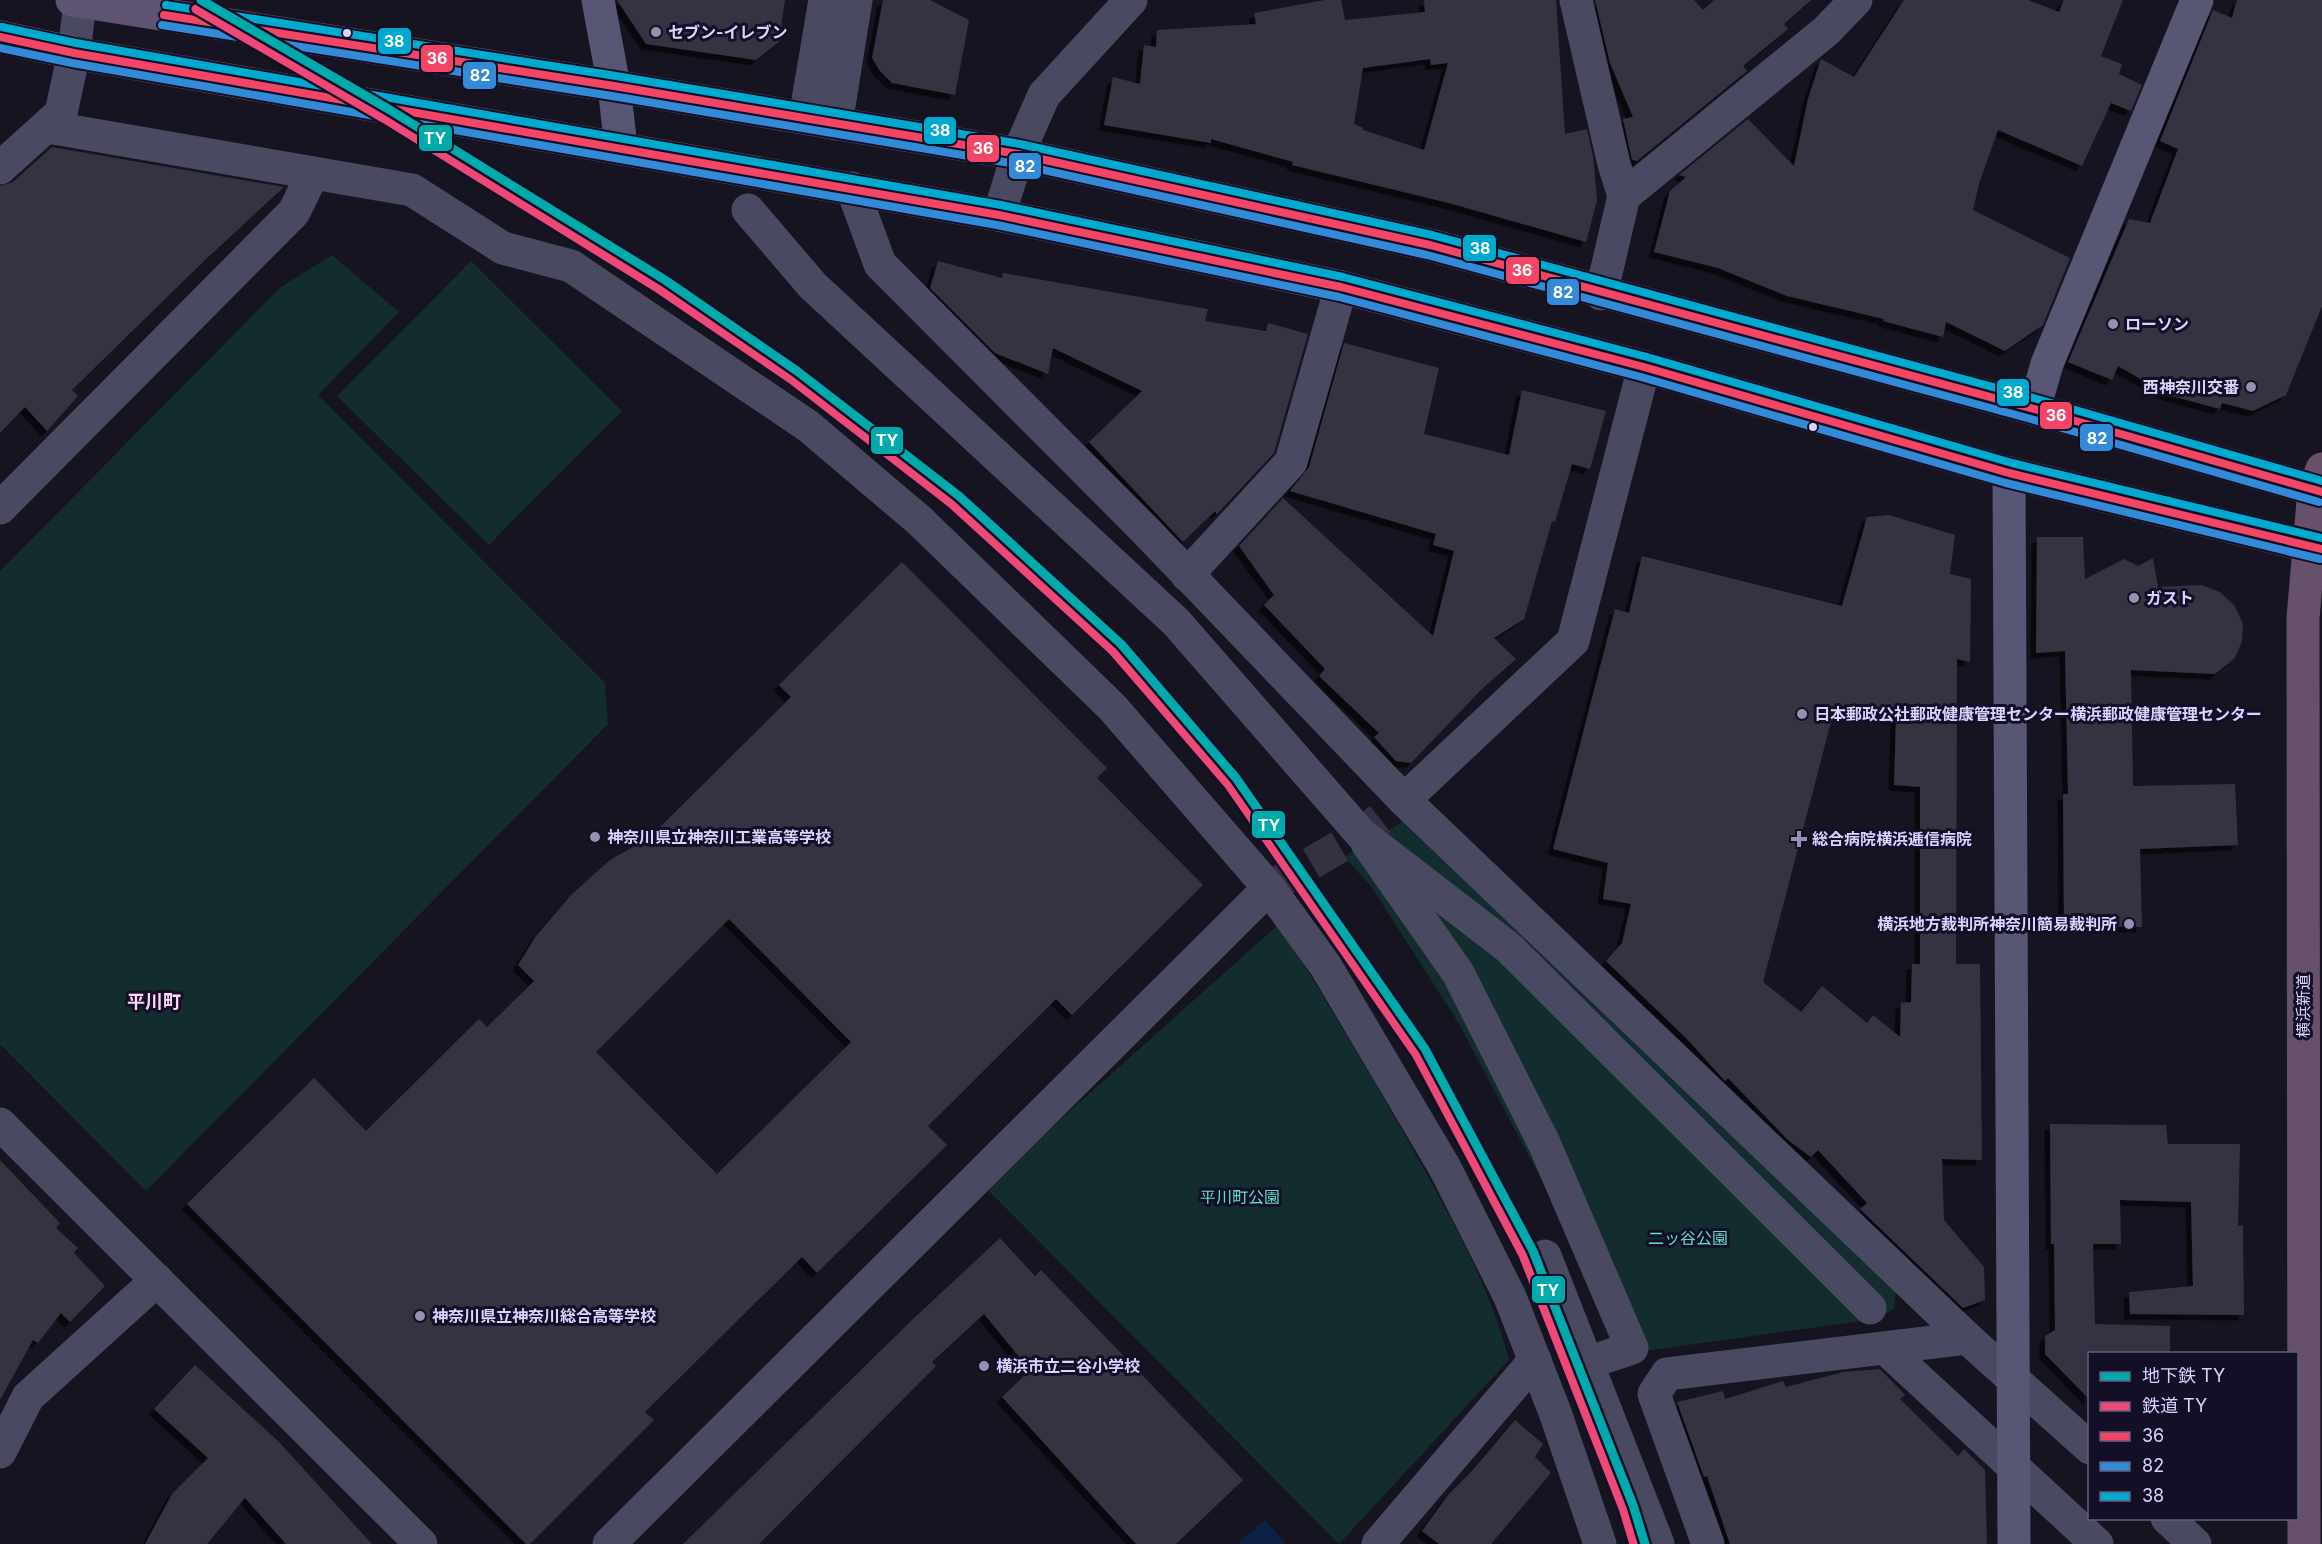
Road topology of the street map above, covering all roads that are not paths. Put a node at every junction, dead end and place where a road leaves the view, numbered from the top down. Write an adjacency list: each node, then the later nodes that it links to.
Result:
1 (598, 0): 11 (street)
2 (825, 0): 12 (street)
3 (856, 0): 12 (street)
4 (1131, 0): 15 (street)
5 (1576, 0): 19 (street)
6 (1856, 0): 19 (street)
7 (2197, 0): 25 (street)
8 (76, 1): 10 (street); 11 (main road)
9 (0, 37): 10 (main road)
10 (74, 53): 13 (street); 14 (main road)
11 (614, 86): 12 (main road); 14 (street)
12 (821, 121): 15 (main road)
13 (48, 127): 16 (street); 17 (street)
14 (621, 147): 18 (main road)
15 (1018, 154): 21 (street); 23 (main road)
16 (0, 168)
17 (313, 173): 28 (street); 33 (street)
18 (852, 188): 21 (main road); 30 (street)
19 (1624, 196): 23 (street)
20 (748, 210): 32 (street, bridge)
21 (999, 215): 22 (main road)
22 (1341, 287): 24 (main road); 30 (street)
23 (1601, 294): 25 (main road)
24 (1644, 367): 26 (main road); 31 (street)
25 (2034, 409): 27 (main road)
26 (2009, 473): 29 (main road); 42 (street)
27 (2319, 484): 29 (highway, 横浜新道)
28 (0, 508)
29 (2314, 547): 56 (highway, 横浜新道)
30 (1187, 575): 31 (street)
31 (1404, 800): 38 (street)
32 (1361, 834): 37 (street, bridge); 41 (street)
33 (1269, 888): 40 (street); 48 (street)
34 (0, 1124): 36 (street)
35 (1545, 1257): 41 (street)
36 (157, 1280): 44 (street); 47 (street)
37 (1870, 1308)
38 (1967, 1338): 39 (street); 42 (street)
39 (1885, 1348): 45 (street); 52 (street)
40 (1535, 1360): 49 (street); 50 (street)
41 (1587, 1362): 51 (street)
42 (2013, 1378): 43 (street); 45 (street)
43 (2088, 1446)
44 (0, 1452)
45 (2014, 1467): 53 (street); 54 (street)
46 (2169, 1520): 55 (street)
47 (421, 1544)
48 (609, 1544)
49 (1378, 1544)
50 (1600, 1544)
51 (1658, 1544)
52 (1708, 1544)
53 (2014, 1544)
54 (2097, 1544)
55 (2195, 1544)
56 (2304, 1544)

